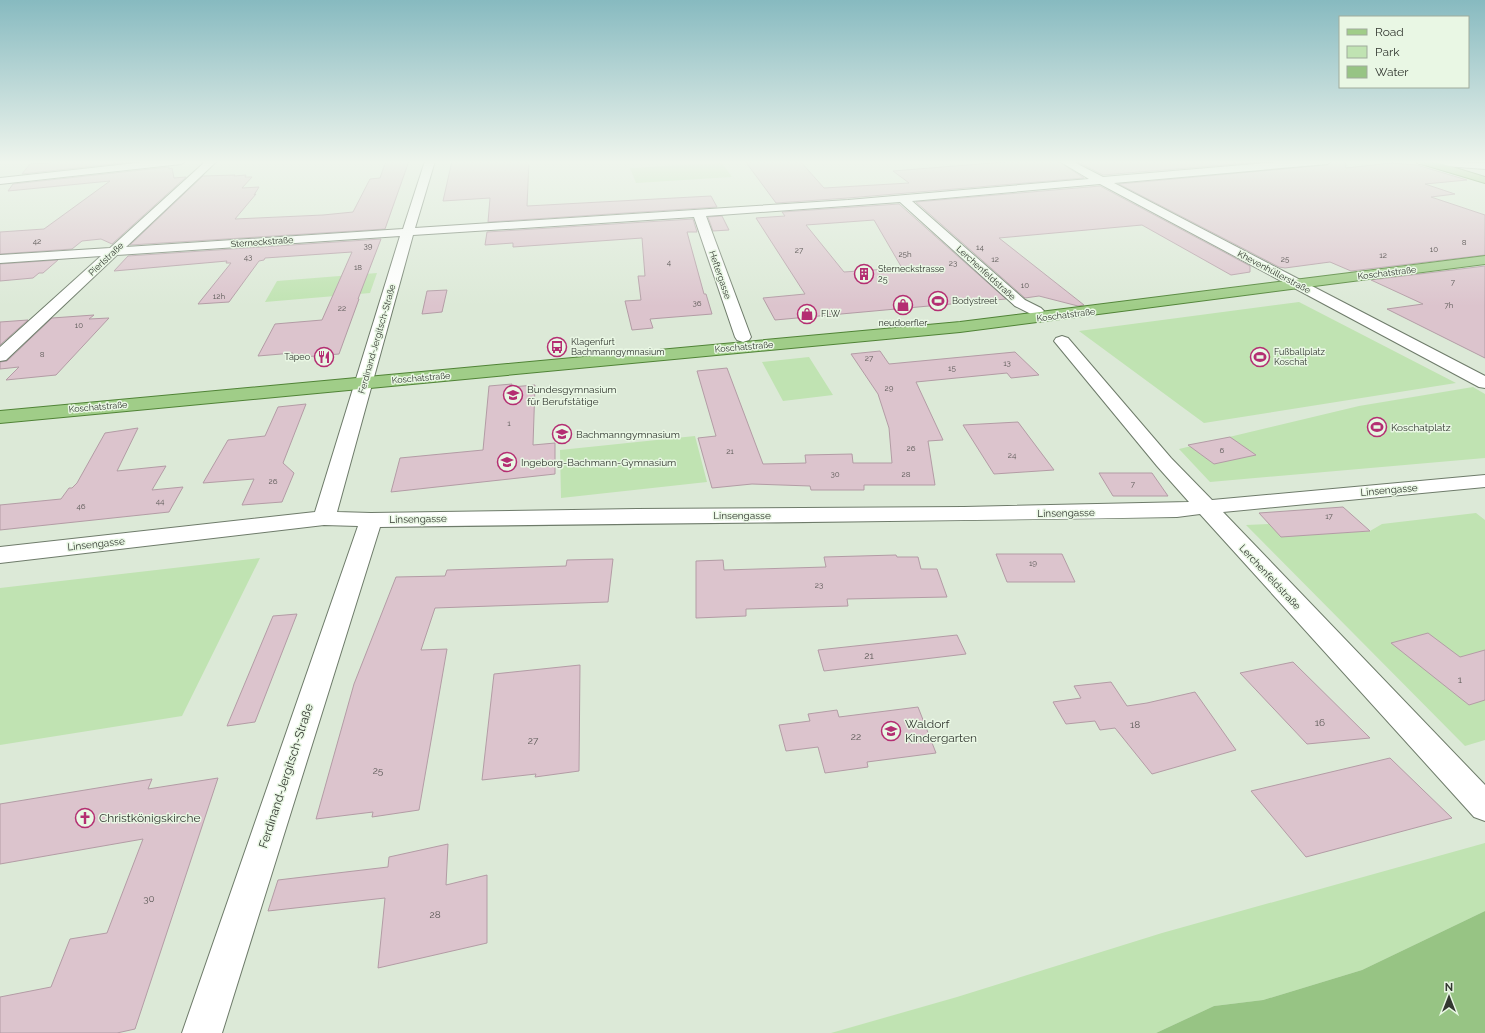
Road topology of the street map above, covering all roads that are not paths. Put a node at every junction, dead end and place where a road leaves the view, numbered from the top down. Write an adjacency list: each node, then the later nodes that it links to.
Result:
1 (160, 209): 8 (street, Pierlstraße)
2 (415, 209): 7 (street, Ferdinand-Jergitsch-Straße)
3 (754, 209): 6 (street, Sterneckstraße)
4 (914, 209): 13 (street, Lerchenfeldstraße)
5 (1155, 209): 12 (street, Khevenhüllerstraße)
6 (699, 213): 7 (street, Sterneckstraße); 15 (street, Heftergasse)
7 (408, 232): 8 (street, Sterneckstraße); 18 (street, Ferdinand-Jergitsch-Straße)
8 (114, 251): 10 (street, Sterneckstraße); 17 (street, Pierlstraße)
9 (1485, 252): 12 (main road, Koschatstraße)
10 (0, 259)
11 (1485, 260): 12 (main road, Koschatstraße)
12 (1291, 281): 13 (main road, Koschatstraße); 14 (main road, Koschatstraße); 19 (street, Khevenhüllerstraße)
13 (1036, 311): 14 (main road, Koschatstraße)
14 (894, 328): 15 (main road, Koschatstraße); 18 (main road, Koschatstraße)
15 (743, 337): 18 (main road, Koschatstraße)
16 (1062, 341): 23 (street, Lerchenfeldstraße)
17 (0, 356)
18 (366, 377): 20 (main road, Koschatstraße); 21 (main road, Koschatstraße); 24 (street, Ferdinand-Jergitsch-Straße)
19 (1485, 382)
20 (0, 405)
21 (0, 417)
22 (1485, 481): 23 (street, Linsengasse)
23 (1205, 507): 25 (street, Linsengasse); 27 (street, Lerchenfeldstraße)
24 (324, 518): 25 (street, Linsengasse); 26 (street, Linsengasse)
25 (371, 520): 28 (street, Ferdinand-Jergitsch-Straße)
26 (0, 555)
27 (1481, 799)
28 (202, 1033)

